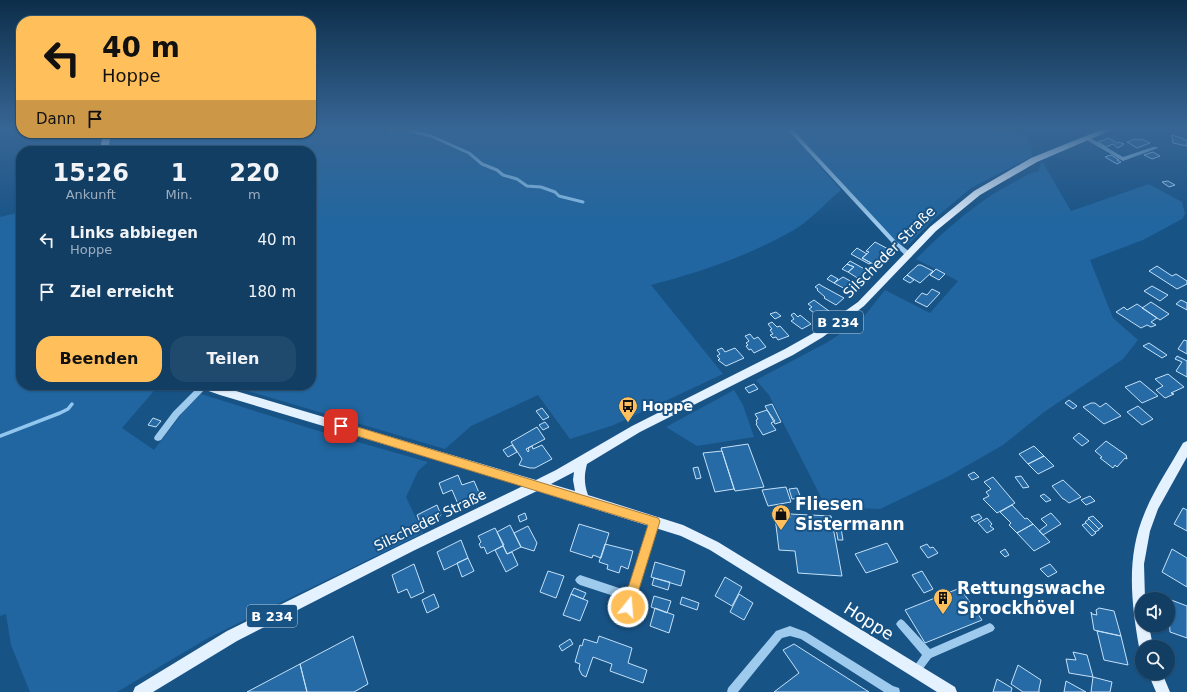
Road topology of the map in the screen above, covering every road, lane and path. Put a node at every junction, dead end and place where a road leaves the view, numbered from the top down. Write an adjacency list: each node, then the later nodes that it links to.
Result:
1 (819, 161): 3 (street)
2 (1032, 161): 3 (main road, Silscheder Straße / B 234)
3 (909, 255): 8 (main road, Silscheder Straße / B 234)
4 (199, 390): 6 (street)
5 (221, 390): 9 (main road, Hoppe)
6 (158, 438)
7 (1187, 446): 17 (main road)
8 (583, 460): 9 (main road, Silscheder Straße / B 234); 10 (main road)
9 (538, 486): 10 (main road, Hoppe); 22 (main road, Silscheder Straße / B 234)
10 (583, 499): 11 (main road, Hoppe)
11 (654, 521): 13 (street); 19 (main road, Hoppe)
12 (580, 580): 13 (street)
13 (631, 597): 14 (street)
14 (625, 617)
15 (901, 624): 18 (street)
16 (990, 628): 18 (street)
17 (1145, 640)
18 (928, 654): 19 (street)
19 (916, 671): 21 (main road, Hoppe)
20 (1158, 680): 25 (main road)
21 (946, 691)
22 (140, 692)
23 (732, 692): 24 (street)
24 (895, 692)
25 (1163, 692)

